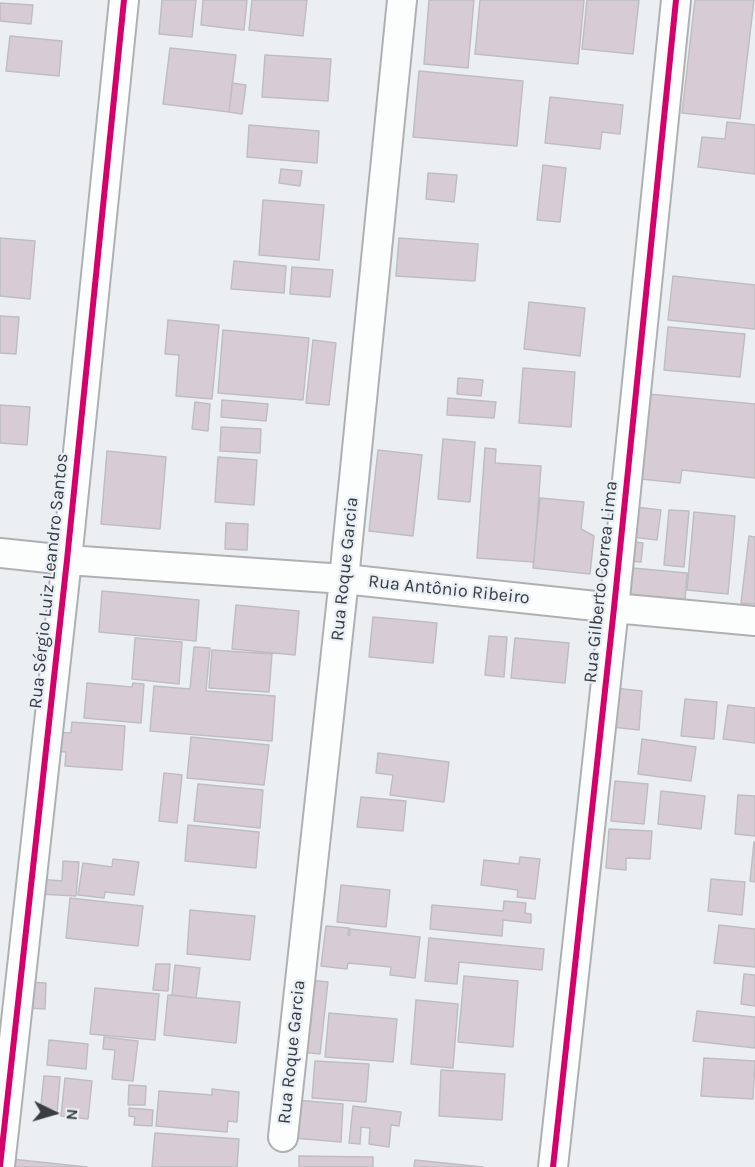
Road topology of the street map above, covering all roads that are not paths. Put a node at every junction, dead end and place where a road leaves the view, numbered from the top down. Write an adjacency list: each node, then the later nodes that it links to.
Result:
1 (124, 0): 5 (street, Rua Sérgio Luiz Leandro Santos)
2 (402, 0): 6 (street, Rua Roque Garcia)
3 (676, 0): 7 (street, Rua Gilberto Correa Lima)
4 (0, 553): 5 (street, Rua Antônio Ribeiro)
5 (67, 560): 6 (street, Rua Antônio Ribeiro); 10 (street, Rua Sérgio Luiz Leandro Santos)
6 (344, 579): 7 (street, Rua Antônio Ribeiro); 9 (street, Rua Roque Garcia)
7 (614, 608): 8 (street, Rua Antônio Ribeiro); 11 (street, Rua Gilberto Correa Lima)
8 (755, 621)
9 (283, 1137)
10 (0, 1166)
11 (553, 1167)

